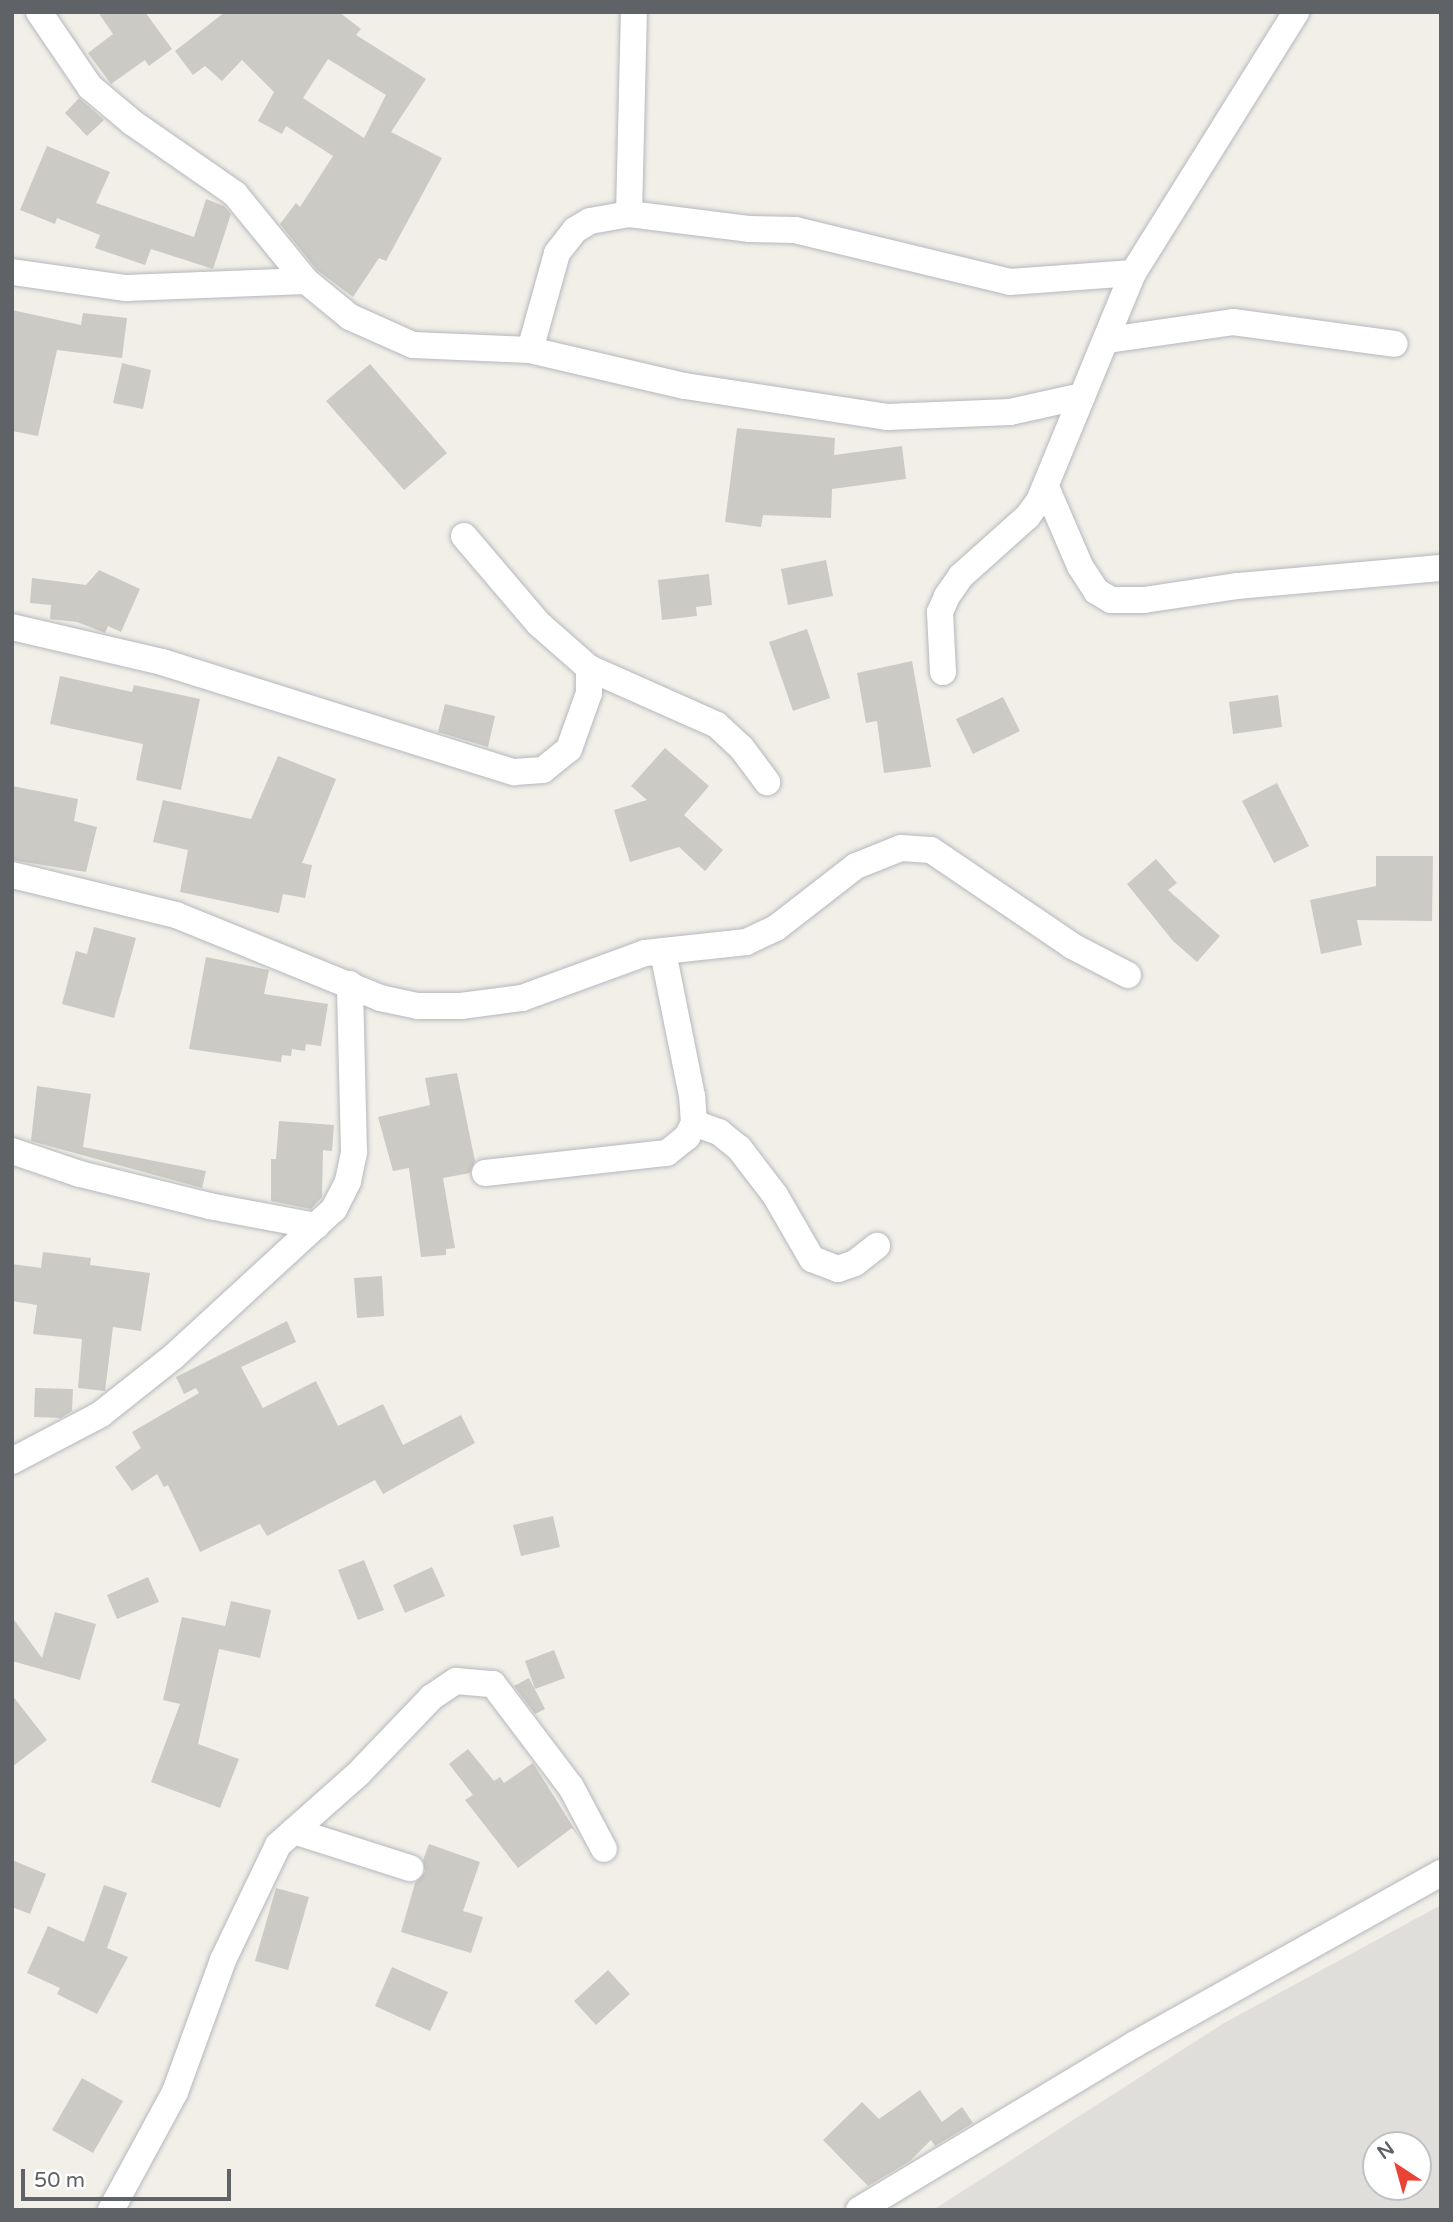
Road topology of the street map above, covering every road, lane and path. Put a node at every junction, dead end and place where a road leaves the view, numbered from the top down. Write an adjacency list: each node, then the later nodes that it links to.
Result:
1 (39, 12): 7 (street)
2 (634, 12): 4 (street)
3 (1296, 12): 6 (street)
4 (629, 214): 6 (street); 10 (street)
5 (12, 272): 7 (street)
6 (1133, 273): 8 (street)
7 (306, 281): 10 (street)
8 (1108, 340): 9 (street); 11 (street)
9 (1395, 344)
10 (530, 350): 11 (street)
11 (1082, 396): 12 (street)
12 (1046, 486): 14 (street); 17 (street)
13 (464, 536): 16 (street)
14 (1441, 568)
15 (12, 626): 16 (street)
16 (589, 668): 18 (street)
17 (943, 672)
18 (766, 782)
19 (12, 875): 22 (street)
20 (663, 952): 21 (street); 22 (street); 23 (street)
21 (1128, 975)
22 (350, 984): 26 (street)
23 (694, 1123): 25 (street); 27 (street)
24 (12, 1151): 26 (street)
25 (485, 1173)
26 (316, 1226): 28 (street)
27 (877, 1246)
28 (12, 1461)
29 (295, 1830): 30 (street); 31 (street); 33 (street)
30 (604, 1849)
31 (410, 1868)
32 (1441, 1873): 34 (street)
33 (111, 2210)
34 (859, 2210)

